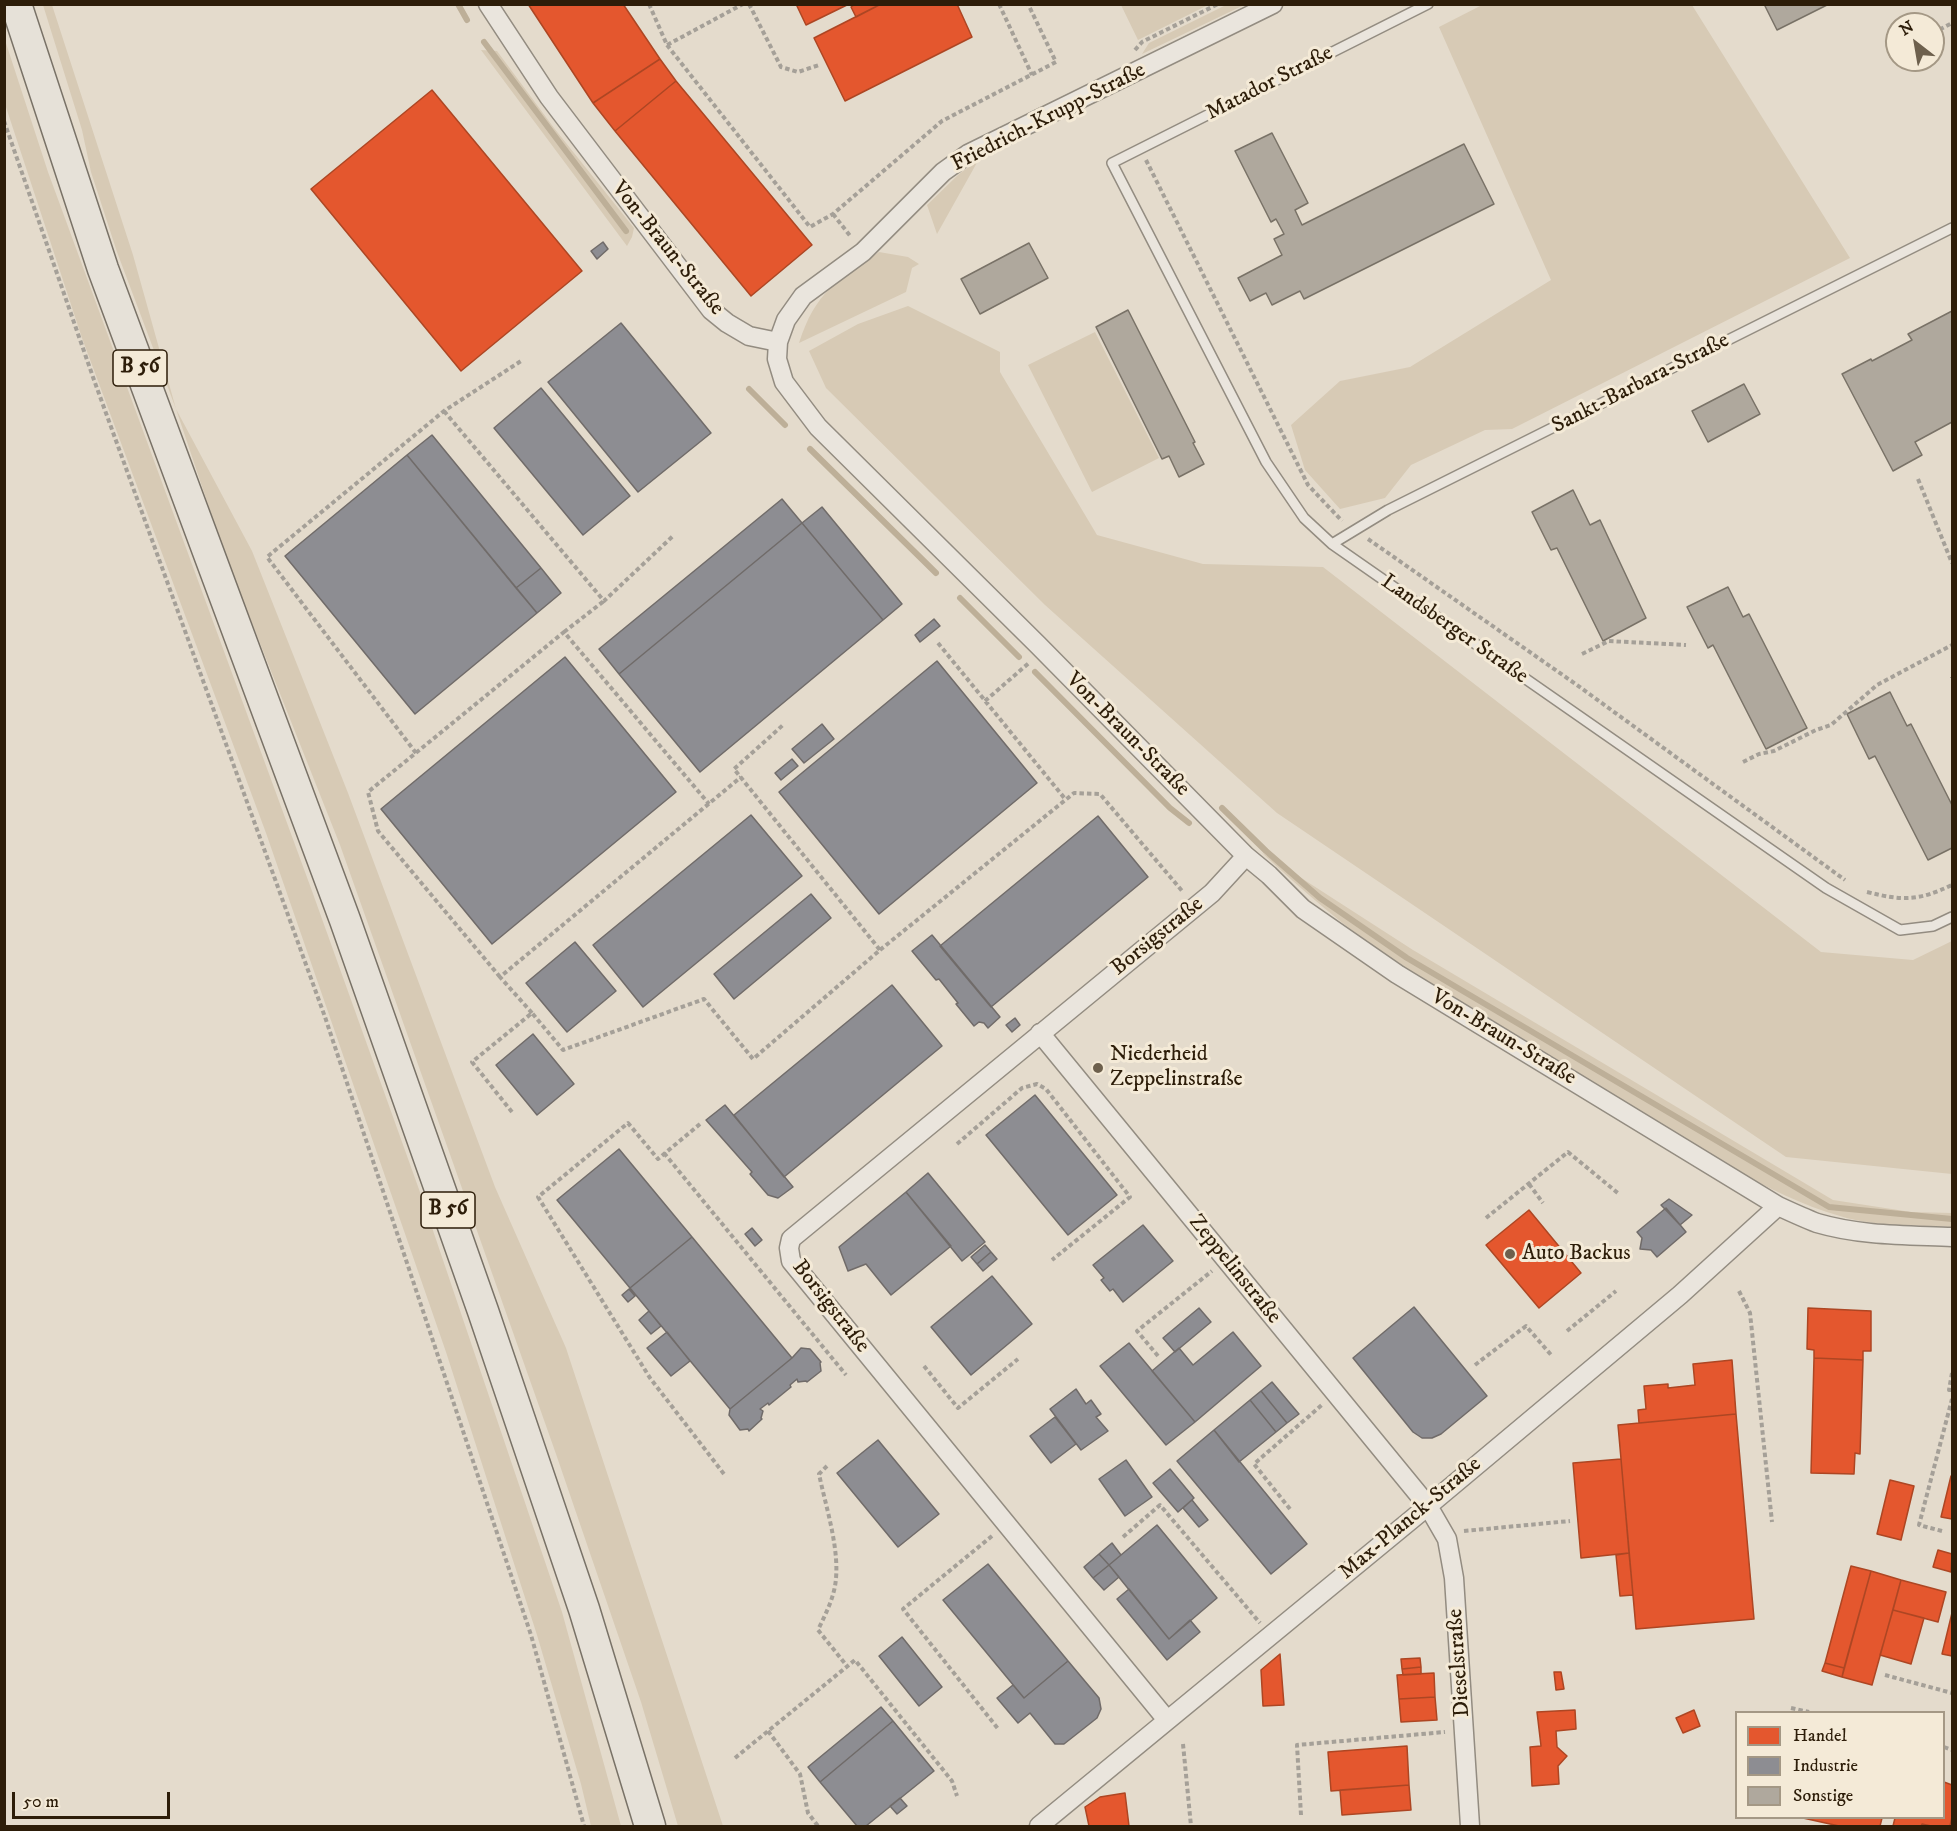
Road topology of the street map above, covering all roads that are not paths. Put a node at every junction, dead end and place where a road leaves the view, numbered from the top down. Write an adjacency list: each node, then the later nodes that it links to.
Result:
1 (16, 4): 16 (highway, B 56)
2 (488, 4): 7 (street, Von-Braun-Straße)
3 (1273, 4): 7 (street, Friedrich-Krupp-Straße)
4 (1428, 4): 5 (lane, Matador Straße)
5 (1112, 163): 8 (lane, Landsberger Straße)
6 (1953, 228): 8 (lane, Sankt-Barbara-Straße)
7 (778, 342): 9 (street, Von-Braun-Straße)
8 (1332, 544): 10 (lane, Landsberger Straße)
9 (1246, 856): 11 (street, Borsigstraße); 12 (street, Von-Braun-Straße)
10 (1953, 917)
11 (1040, 1033): 14 (street, Zeppelinstraße); 15 (street, Borsigstraße)
12 (1778, 1206): 13 (street, Von-Braun-Straße); 14 (street, Max-Planck-Straße)
13 (1953, 1237)
14 (1428, 1506): 15 (street, Max-Planck-Straße); 18 (street, Dieselstraße)
15 (1167, 1720): 17 (street, Max-Planck-Straße)
16 (650, 1827)
17 (1039, 1827)
18 (1470, 1827)

